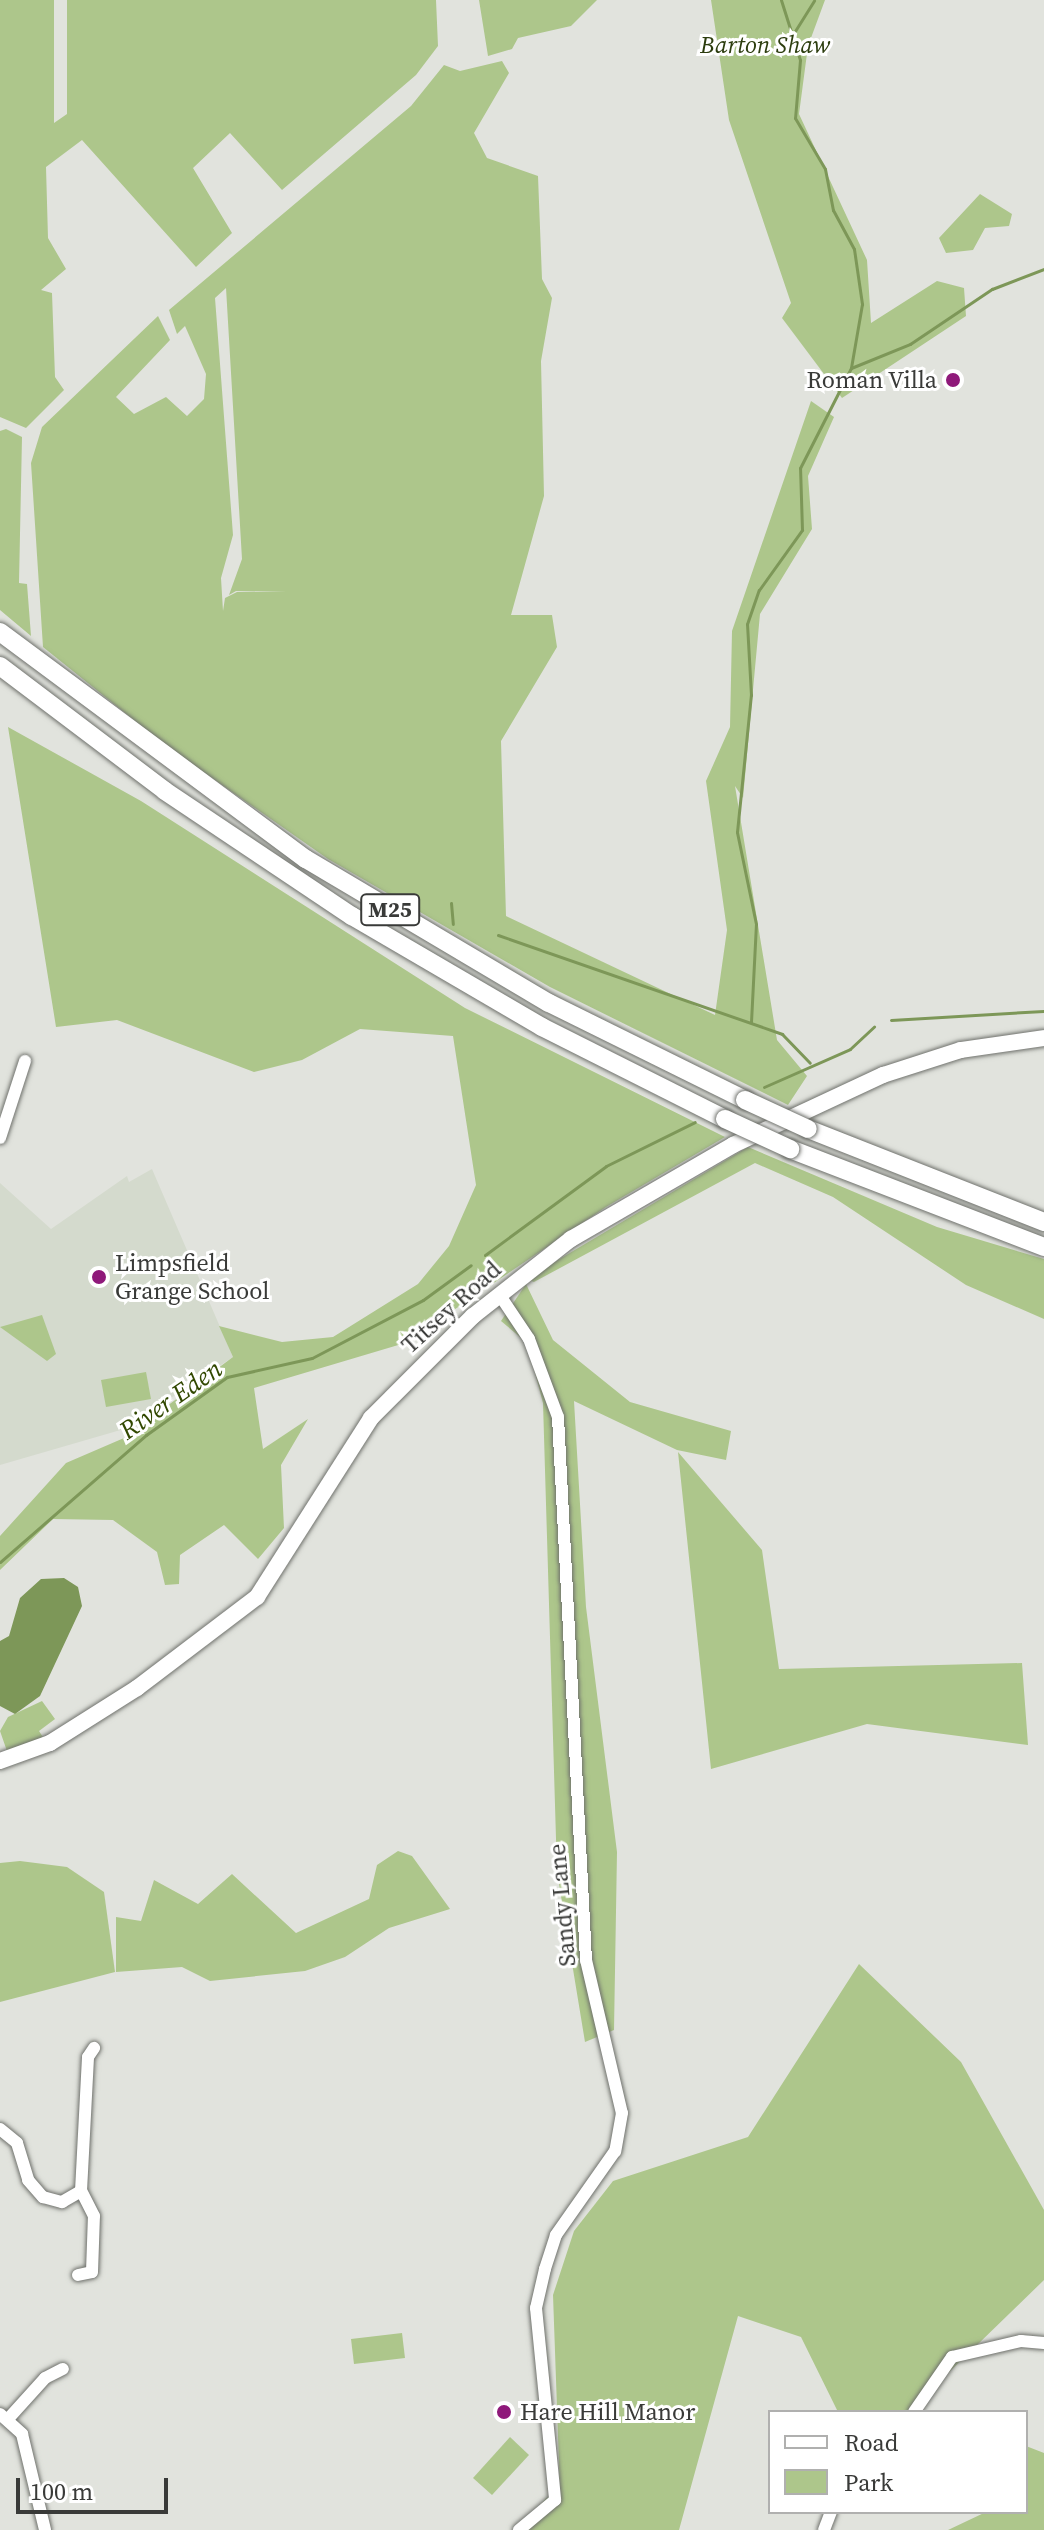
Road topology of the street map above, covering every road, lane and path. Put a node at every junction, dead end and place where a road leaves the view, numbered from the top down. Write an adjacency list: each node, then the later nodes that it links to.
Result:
1 (0, 632): 6 (highway, M25, bridge)
2 (0, 666): 7 (highway, M25, bridge)
3 (1044, 1038): 8 (main road, Titsey Road)
4 (25, 1061): 5 (street)
5 (0, 1138)
6 (1044, 1222)
7 (1044, 1247)
8 (499, 1294): 9 (main road, Titsey Road); 19 (street, Sandy Lane)
9 (0, 1761)
10 (94, 2048): 12 (street)
11 (0, 2129): 12 (street)
12 (81, 2191): 13 (street)
13 (78, 2275)
14 (1044, 2343): 16 (street)
15 (63, 2369): 17 (street)
16 (915, 2410)
17 (4, 2417): 18 (street)
18 (45, 2530)
19 (519, 2530)

